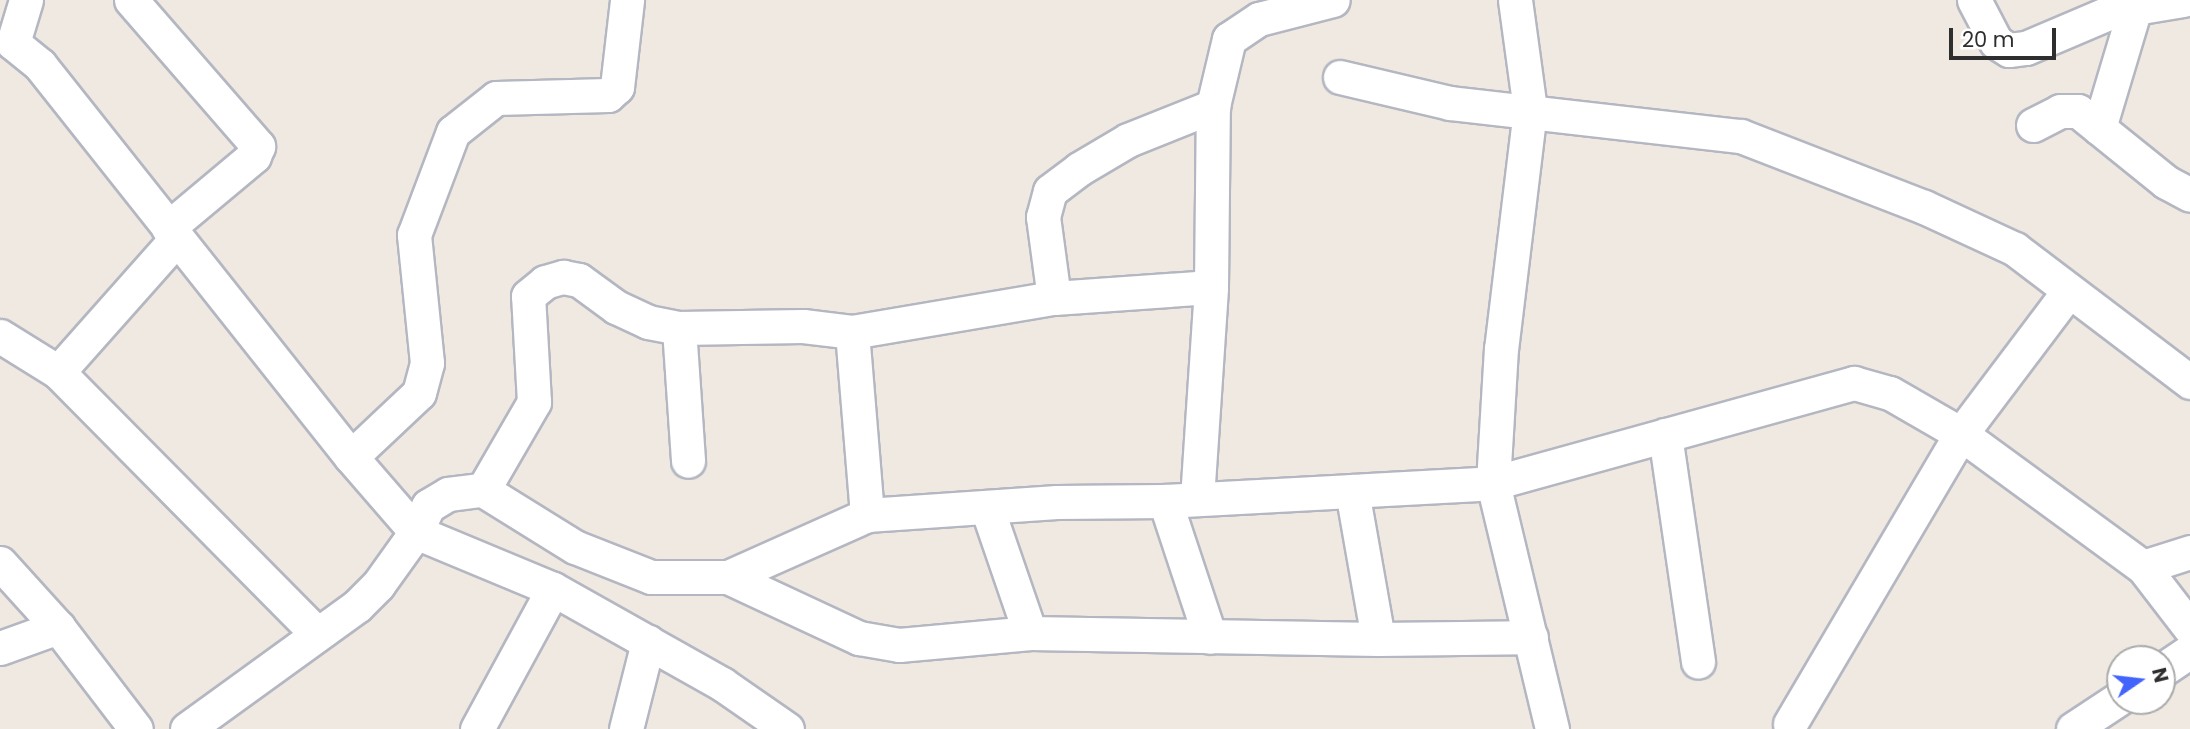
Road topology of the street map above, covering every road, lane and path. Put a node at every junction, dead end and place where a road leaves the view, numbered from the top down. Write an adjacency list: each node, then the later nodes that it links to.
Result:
1 (26, 0): 9 (street)
2 (131, 0): 16 (street)
3 (627, 0): 27 (street)
4 (1333, 0): 11 (street)
5 (1515, 0): 12 (street)
6 (1974, 0): 8 (street)
7 (2183, 0): 8 (street)
8 (2135, 8): 14 (street)
9 (6, 47): 16 (street)
10 (1340, 77): 12 (street)
11 (1213, 106): 17 (street); 19 (street)
12 (1530, 110): 18 (street); 29 (street)
13 (2033, 125): 14 (street)
14 (2099, 128): 15 (street)
15 (2190, 195)
16 (172, 233): 23 (street); 27 (street)
17 (1211, 287): 19 (street); 32 (street)
18 (2068, 292): 24 (street); 26 (street)
19 (1054, 298): 21 (street)
20 (679, 328): 21 (street); 28 (street); 30 (street)
21 (852, 332): 34 (street)
22 (0, 336): 23 (street)
23 (58, 372): 43 (street)
24 (2190, 382)
25 (1665, 435): 26 (street); 29 (street); 50 (street)
26 (1961, 435): 38 (street); 52 (street)
27 (351, 457): 35 (street)
28 (688, 461)
29 (1493, 483): 31 (street); 46 (street)
30 (484, 489): 35 (street); 39 (street)
31 (1352, 491): 32 (street); 47 (street)
32 (1181, 500): 33 (street); 45 (street)
33 (988, 508): 34 (street); 44 (street)
34 (867, 515): 39 (street)
35 (416, 533): 40 (street); 43 (street)
36 (2190, 552): 38 (street)
37 (0, 563): 41 (street)
38 (2143, 567): 42 (street)
39 (728, 577): 44 (street)
40 (553, 589): 48 (street); 55 (street)
41 (58, 627): 49 (street); 53 (street)
42 (2190, 628)
43 (316, 633): 54 (street)
44 (1030, 633): 45 (street)
45 (1210, 637): 47 (street)
46 (1531, 637): 47 (street); 58 (street)
47 (1378, 639)
48 (648, 642): 56 (street); 57 (street)
49 (0, 648)
50 (1698, 662)
51 (2106, 707): 59 (street)
52 (1790, 724)
53 (136, 729)
54 (187, 729)
55 (477, 729)
56 (626, 729)
57 (787, 729)
58 (1552, 729)
59 (2073, 729)

